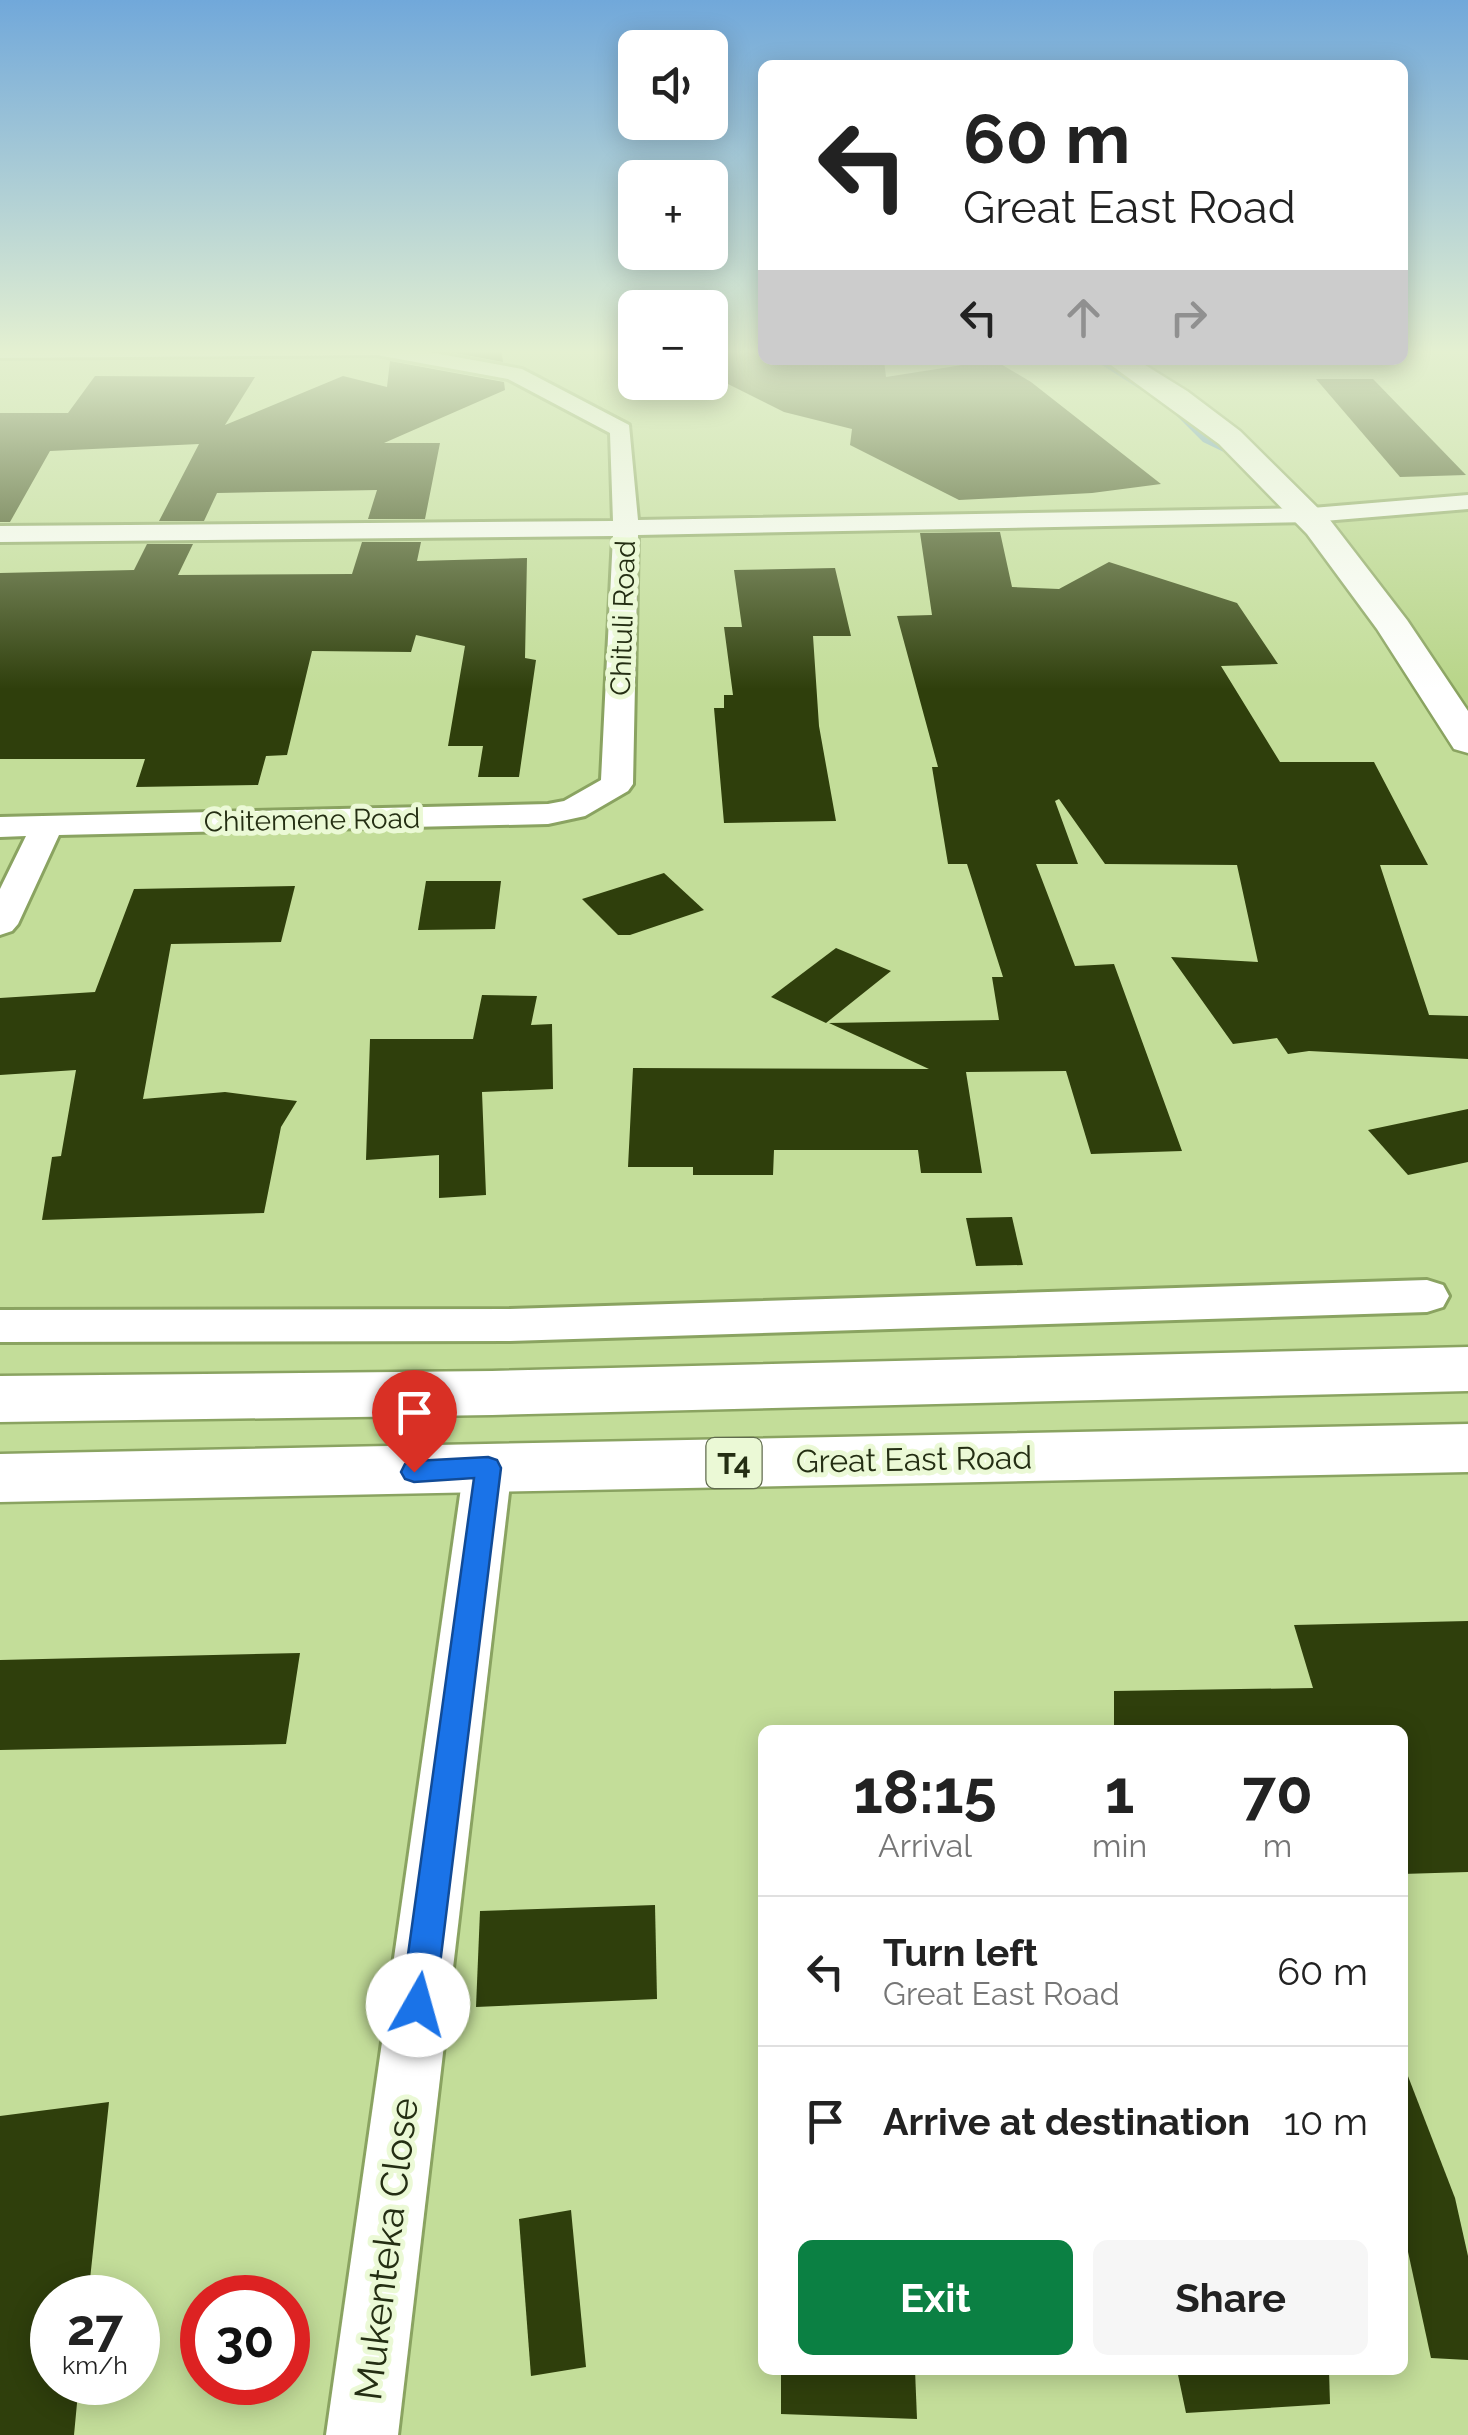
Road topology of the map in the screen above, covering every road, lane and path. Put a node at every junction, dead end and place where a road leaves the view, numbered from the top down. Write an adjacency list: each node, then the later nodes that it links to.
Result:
1 (622, 462): 5 (street, Chituli Road)
2 (1258, 462): 4 (main road)
3 (1468, 502): 4 (street)
4 (1312, 515): 5 (street); 7 (main road)
5 (626, 528): 6 (street); 8 (street, Chituli Road)
6 (0, 534)
7 (1468, 740)
8 (617, 784): 10 (street, Chitemene Road)
9 (0, 827): 10 (street, Chitemene Road)
10 (47, 827): 11 (street)
11 (0, 924)
12 (1427, 1296): 13 (street)
13 (0, 1326)
14 (1468, 1369): 15 (main road)
15 (0, 1399)
16 (1468, 1448): 17 (main road, Great East Road / T4)
17 (488, 1468): 18 (main road, Great East Road / T4); 19 (street, Mukenteka Close)
18 (0, 1478)
19 (362, 2435)

